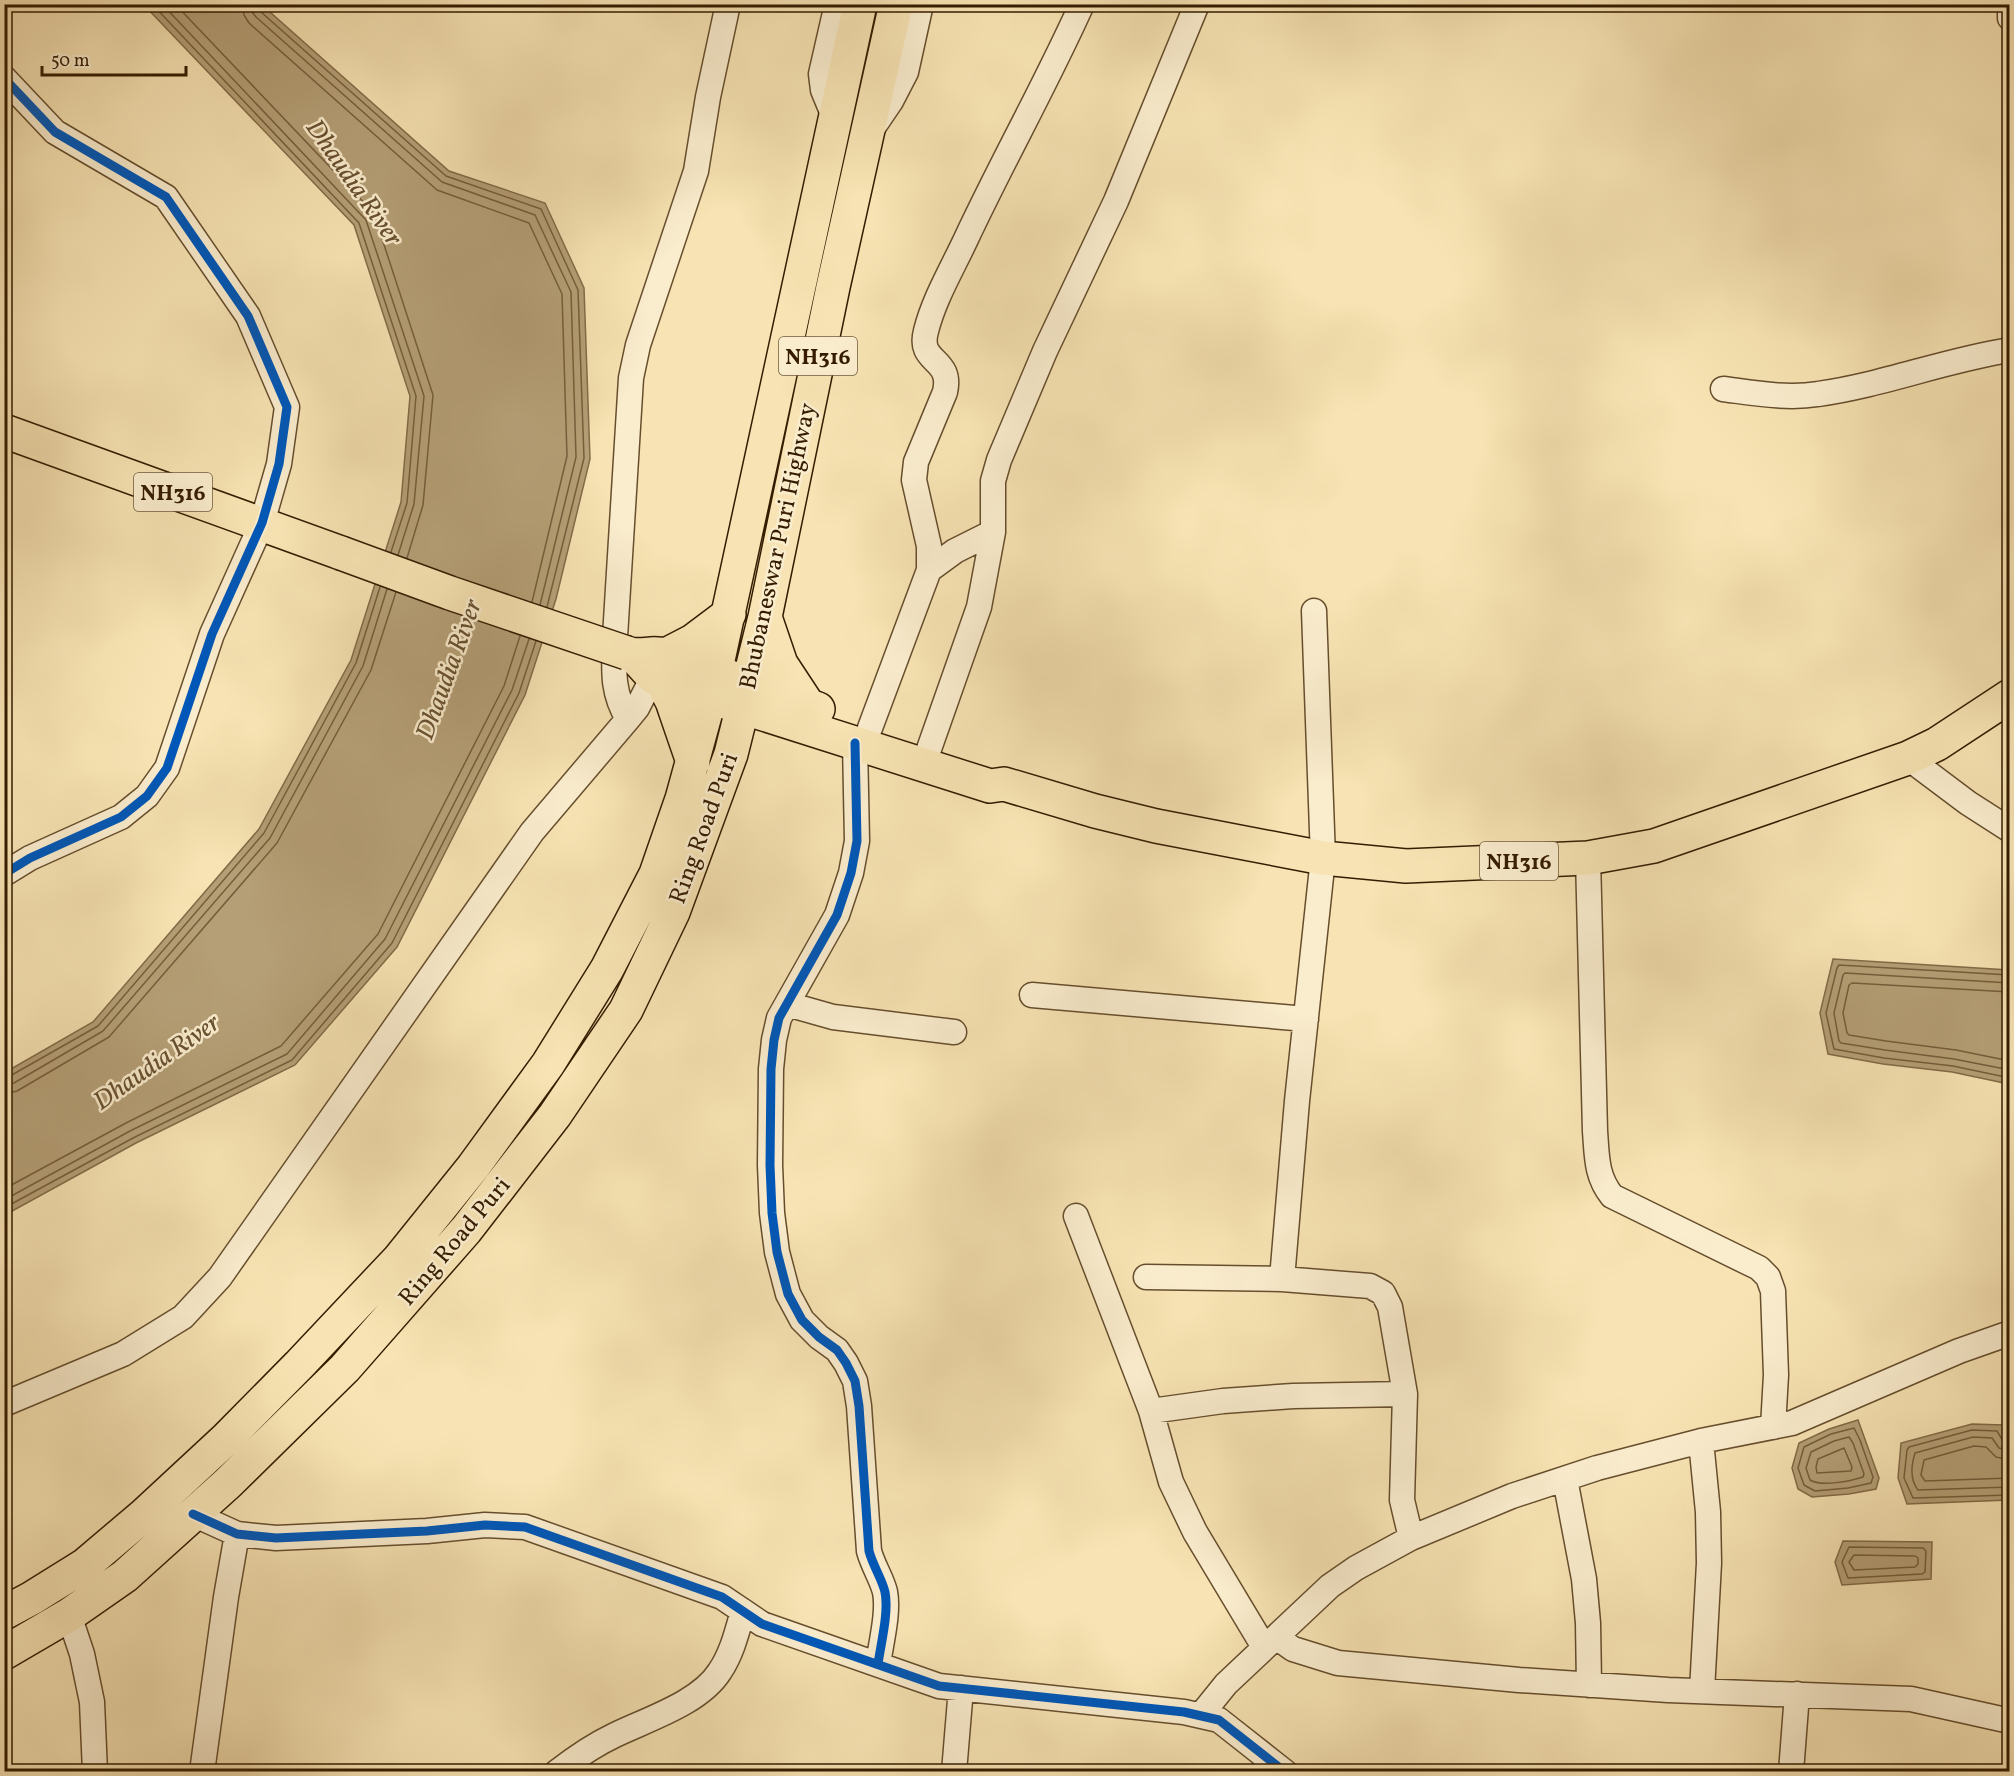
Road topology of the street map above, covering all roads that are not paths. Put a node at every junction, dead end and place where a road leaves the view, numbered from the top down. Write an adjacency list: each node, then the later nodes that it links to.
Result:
1 (728, 4): 27 (street)
2 (837, 4): 11 (street)
3 (860, 4): 11 (highway, Bhubaneswar Puri Highway / NH316)
4 (896, 4): 12 (highway, Bhubaneswar Puri Highway / NH316)
5 (921, 4): 12 (street, Bhubaneswar Puri Highway)
6 (1082, 4): 18 (street)
7 (1197, 4): 17 (street)
8 (2010, 5): 9 (street)
9 (2010, 18)
10 (4, 78): 16 (street)
11 (835, 119): 20 (highway, Bhubaneswar Puri Highway / NH316)
12 (866, 139): 21 (highway, Bhubaneswar Puri Highway / NH316)
13 (2010, 350): 14 (street)
14 (1723, 389)
15 (4, 431): 16 (highway, NH316)
16 (262, 523): 22 (highway, NH316, bridge); 37 (street)
17 (993, 532): 18 (street); 29 (street)
18 (929, 570): 28 (street)
19 (1314, 611): 35 (street)
20 (729, 614): 22 (highway); 23 (highway, Bhubaneswar Puri Highway / NH316)
21 (765, 617): 24 (highway, Bhubaneswar Puri Highway / NH316); 26 (highway, NH316)
22 (648, 664): 23 (highway, NH316); 27 (street); 32 (highway)
23 (713, 685): 24 (highway, NH316); 32 (highway, Ring Road Puri)
24 (746, 695): 26 (highway, NH316); 30 (highway, Ring Road Puri)
25 (2010, 696): 31 (highway, NH316)
26 (803, 715): 28 (highway, NH316); 30 (highway)
27 (628, 719): 47 (street)
28 (863, 735): 29 (highway, NH316); 33 (highway, NH316); 39 (street)
29 (929, 749): 33 (highway, NH316)
30 (731, 754): 52 (highway, Ring Road Puri)
31 (1908, 758): 34 (street); 36 (highway, NH316)
32 (693, 762): 56 (highway, Ring Road Puri)
33 (1004, 784): 35 (highway, NH316)
34 (2010, 830)
35 (1323, 858): 36 (highway, NH316); 40 (street)
36 (1588, 858): 49 (street)
37 (4, 874)
38 (1032, 995): 40 (street)
39 (787, 1004): 41 (street); 60 (street)
40 (1306, 1019): 44 (street)
41 (954, 1032)
42 (1076, 1216): 48 (street)
43 (1146, 1277): 44 (street)
44 (1282, 1279): 46 (street)
45 (2010, 1332): 49 (street)
46 (1405, 1394): 48 (street); 54 (street)
47 (4, 1404)
48 (1151, 1411): 58 (street)
49 (1773, 1427): 50 (street)
50 (1701, 1441): 51 (street); 63 (street)
51 (1565, 1479): 54 (street); 61 (street)
52 (194, 1514): 53 (street); 57 (highway, Ring Road Puri)
53 (237, 1534): 55 (street); 68 (street)
54 (1411, 1538): 58 (street)
55 (743, 1611): 60 (street); 69 (street)
56 (4, 1613)
57 (69, 1615): 59 (highway, Ring Road Puri); 67 (street)
58 (1270, 1642): 61 (street); 65 (street)
59 (4, 1653)
60 (878, 1664): 62 (street)
61 (1589, 1685): 63 (street)
62 (961, 1688): 65 (street); 70 (street)
63 (1702, 1691): 64 (street)
64 (1797, 1694): 66 (street); 72 (street)
65 (1201, 1715): 71 (street)
66 (2010, 1721)
67 (95, 1772)
68 (202, 1772)
69 (557, 1772)
70 (954, 1772)
71 (1285, 1772)
72 (1791, 1772)

